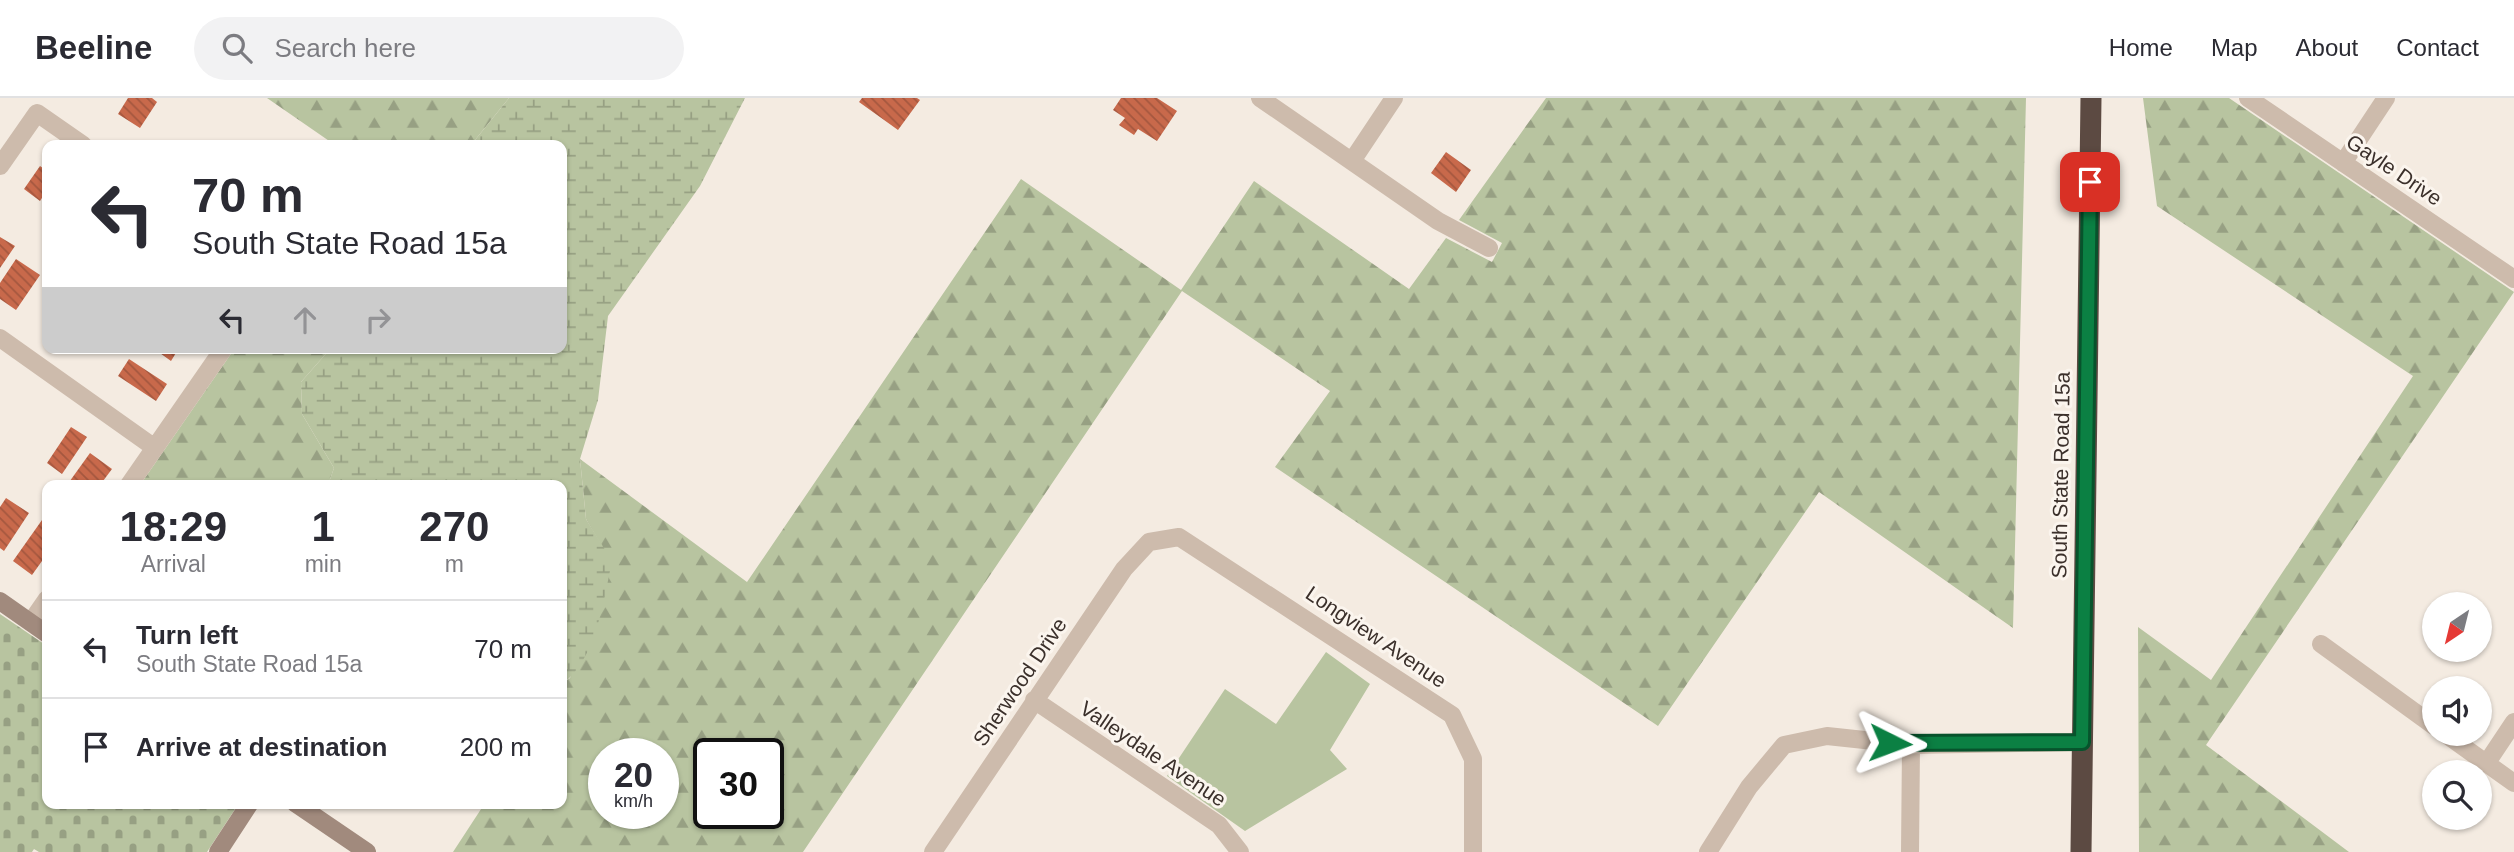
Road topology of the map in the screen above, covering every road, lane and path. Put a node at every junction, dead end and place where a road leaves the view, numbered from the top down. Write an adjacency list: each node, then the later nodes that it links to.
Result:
1 (1259, 98): 7 (street)
2 (1394, 98): 7 (street)
3 (2091, 98): 25 (highway, South State Road 15a)
4 (2248, 98): 8 (street, Gayle Drive)
5 (2386, 98): 8 (street)
6 (76, 140): 9 (street)
7 (1352, 161): 10 (street)
8 (2343, 163): 11 (street, Gayle Drive)
9 (0, 166)
10 (1489, 248)
11 (2514, 279)
12 (0, 338): 14 (street)
13 (219, 354): 14 (street)
14 (155, 449): 15 (street)
15 (133, 480)
16 (1149, 542): 22 (street, Sherwood Drive); 38 (street, Longview Avenue)
17 (0, 601): 19 (street)
18 (42, 606): 19 (street)
19 (31, 622): 20 (street)
20 (42, 630)
21 (2321, 644): 23 (street)
22 (1034, 700): 36 (street, Sherwood Drive); 37 (street, Valleydale Avenue)
23 (2422, 717)
24 (2514, 722): 29 (street)
25 (2082, 742): 26 (street); 41 (highway, South State Road 15a)
26 (1911, 745): 39 (street); 40 (street)
27 (2462, 746): 28 (street)
28 (2481, 760)
29 (2489, 760)
30 (2492, 768): 31 (street)
31 (2514, 783)
32 (246, 809): 34 (street)
33 (304, 809): 35 (street)
34 (218, 852)
35 (367, 852)
36 (933, 852)
37 (1240, 852)
38 (1473, 852)
39 (1707, 852)
40 (1910, 852)
41 (2081, 852)

